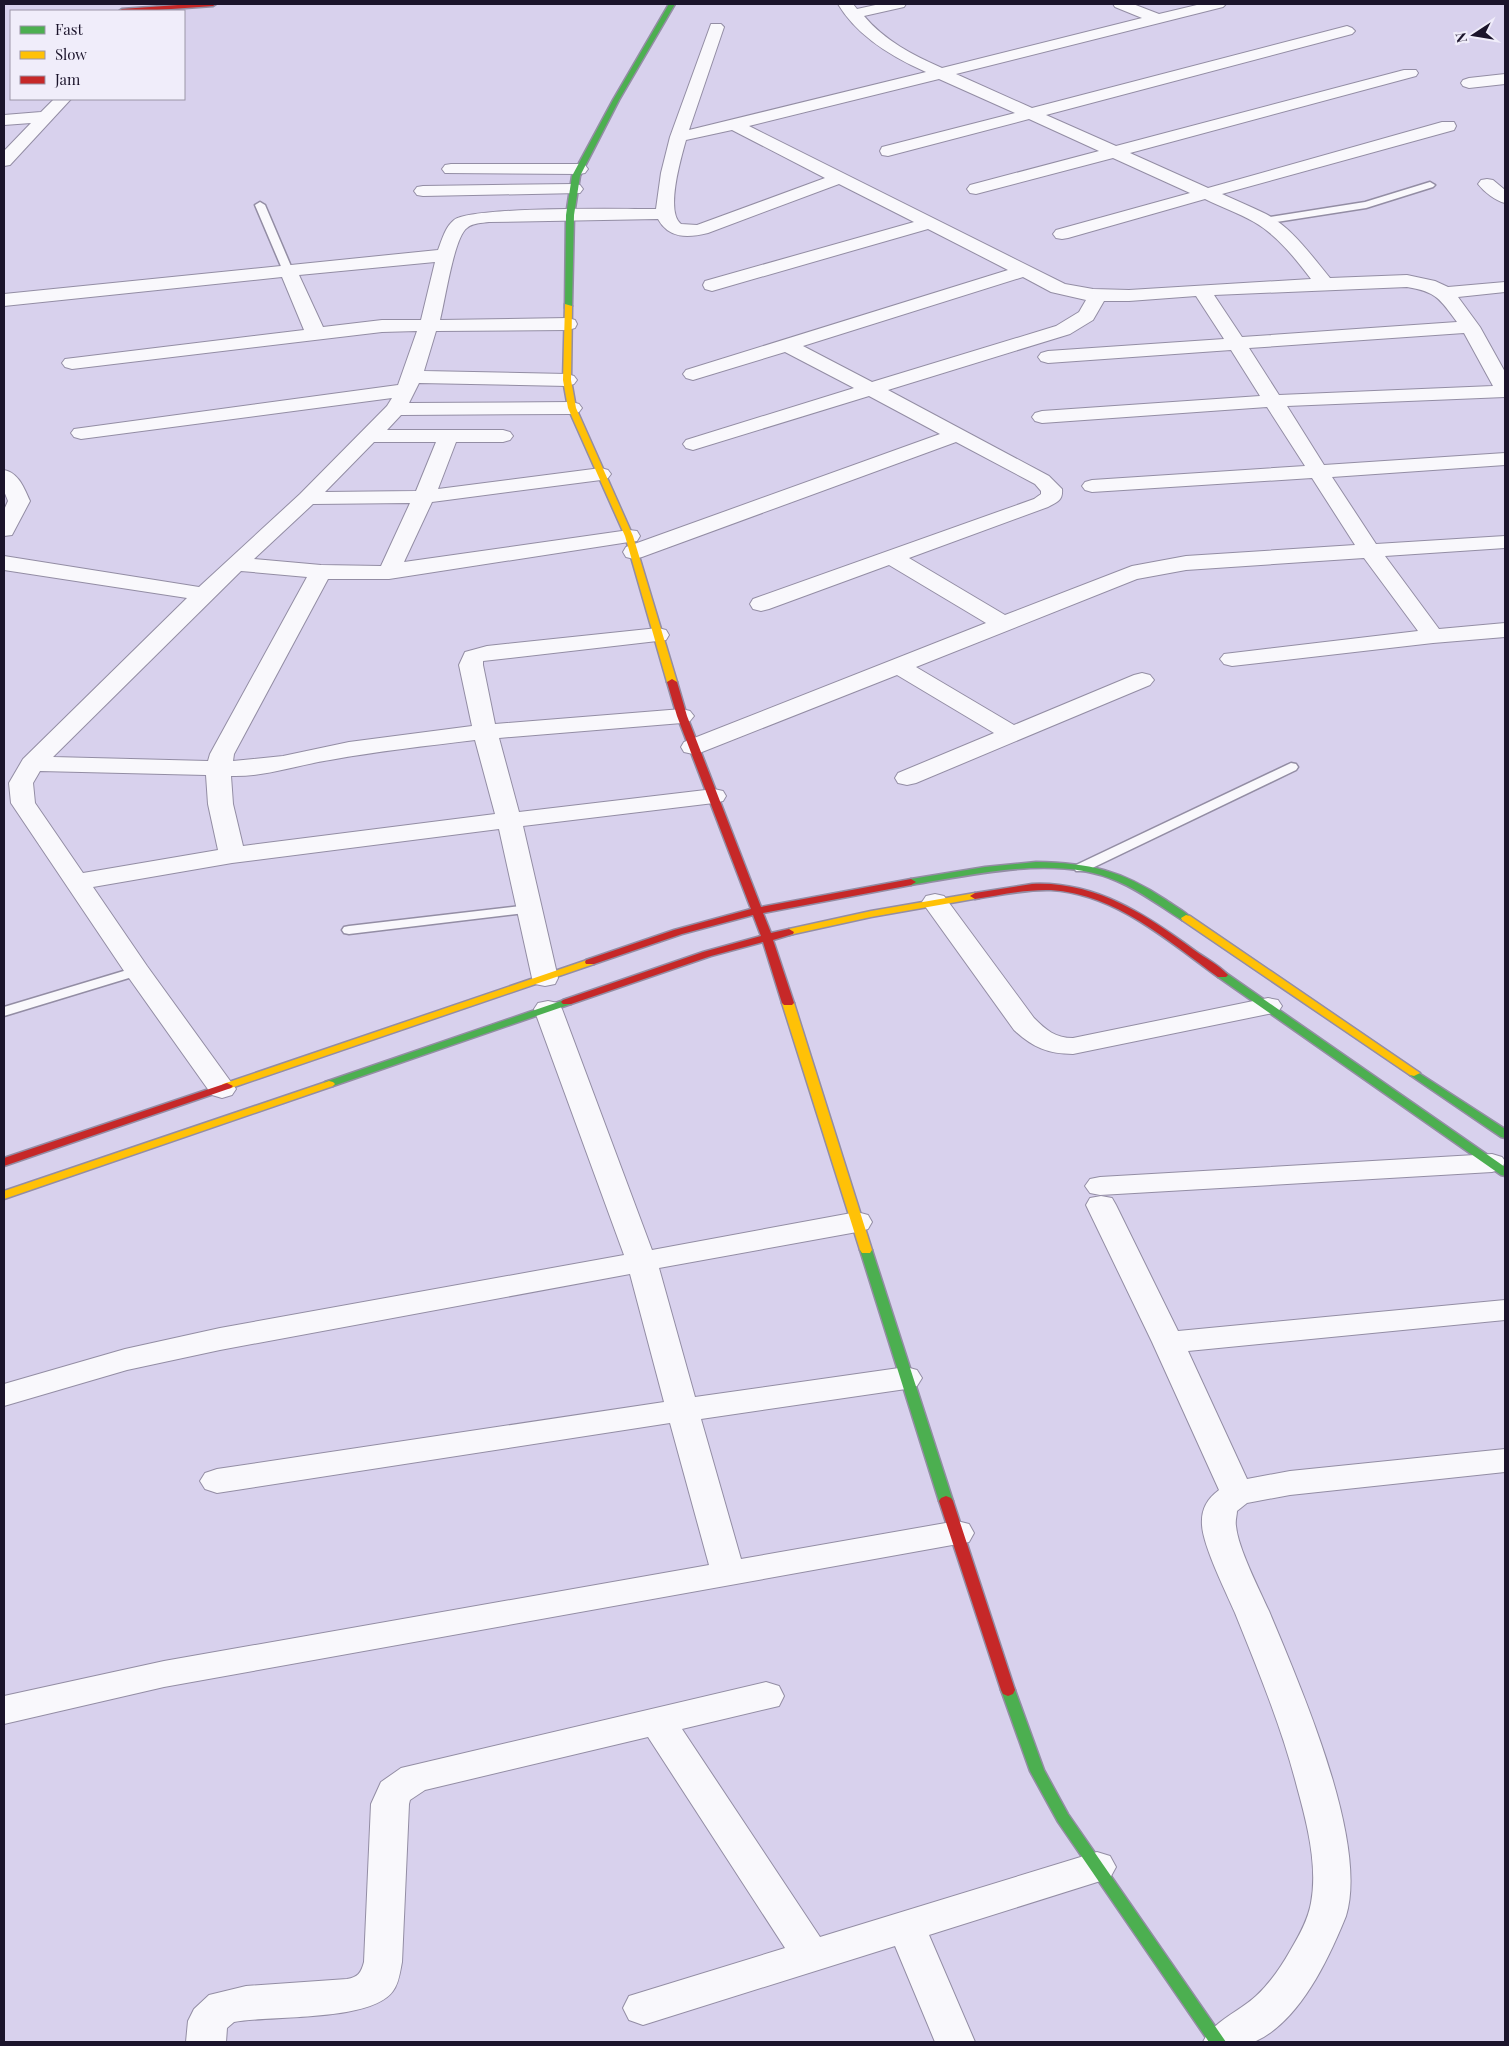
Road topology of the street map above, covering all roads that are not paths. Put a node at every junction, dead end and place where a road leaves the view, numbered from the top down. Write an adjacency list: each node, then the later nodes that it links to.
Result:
1 (213, 4): 7 (main road)
2 (672, 4): 26 (main road)
3 (899, 4): 6 (street)
4 (1120, 4): 8 (street)
5 (1218, 4): 8 (street)
6 (849, 9): 12 (street)
7 (149, 10)
8 (1157, 19): 12 (street)
9 (716, 27): 21 (street)
10 (1347, 31): 16 (street)
11 (1410, 73): 23 (street)
12 (940, 74): 16 (street); 19 (street)
13 (1505, 79): 14 (street)
14 (1469, 84)
15 (62, 100): 17 (street)
16 (1030, 114): 22 (street); 23 (street)
17 (46, 117): 18 (street); 24 (street)
18 (4, 120)
19 (734, 125): 21 (street); 27 (street)
20 (1448, 126): 33 (street)
21 (678, 136): 36 (street)
22 (888, 151)
23 (1117, 152): 31 (street); 33 (street)
24 (4, 161)
25 (452, 169): 26 (street)
26 (579, 169): 30 (main road)
27 (840, 178): 36 (street); 39 (street)
28 (1487, 184): 34 (street)
29 (1430, 185): 38 (lane)
30 (574, 189): 32 (street); 37 (main road)
31 (976, 189)
32 (423, 191)
33 (1205, 192): 38 (street); 40 (street)
34 (1505, 198)
35 (260, 205): 42 (lane)
36 (665, 214): 37 (street)
37 (570, 215): 41 (street); 52 (main road)
38 (1264, 221): 44 (street)
39 (931, 223): 43 (street); 45 (street)
40 (1062, 234)
41 (445, 255): 42 (street); 51 (street)
42 (288, 271): 50 (street); 54 (street)
43 (1024, 271): 49 (street); 56 (street)
44 (1325, 284): 47 (street); 48 (street)
45 (712, 285)
46 (1505, 287): 48 (street)
47 (1202, 290): 49 (street); 55 (street)
48 (1445, 293): 53 (street)
49 (1096, 297): 61 (street)
50 (4, 300)
51 (428, 324): 52 (street); 54 (street); 63 (street)
52 (568, 324): 60 (main road)
53 (1470, 327): 55 (street); 62 (street)
54 (316, 334): 58 (street)
55 (1235, 343): 57 (street); 64 (street)
56 (787, 345): 59 (street); 61 (street)
57 (1048, 357)
58 (72, 363)
59 (693, 374)
60 (567, 380): 63 (street); 65 (main road)
61 (869, 388): 68 (street); 72 (street)
62 (1505, 390): 64 (street)
63 (404, 392): 65 (street); 67 (street); 69 (street)
64 (1273, 401): 66 (street); 74 (street)
65 (572, 408): 75 (main road)
66 (1042, 417)
67 (81, 433)
68 (957, 434): 82 (street); 84 (street)
69 (371, 436): 71 (street); 79 (street)
70 (504, 436): 71 (street)
71 (448, 437): 78 (street)
72 (693, 444)
73 (1505, 459): 74 (street)
74 (1319, 471): 77 (street); 83 (street)
75 (601, 474): 78 (street); 82 (main road)
76 (4, 476): 80 (street)
77 (1092, 486)
78 (424, 497): 79 (street); 88 (street)
79 (307, 498): 86 (street)
80 (4, 530)
81 (1505, 542): 83 (street)
82 (632, 544): 88 (street); 93 (main road)
83 (1369, 550): 91 (street); 94 (street)
84 (891, 557): 90 (street); 91 (street)
85 (4, 563): 89 (street)
86 (236, 564): 87 (street); 89 (street)
87 (321, 572): 88 (street); 103 (street)
88 (388, 572)
89 (204, 594): 104 (street)
90 (761, 604)
91 (1002, 624): 96 (street)
92 (1505, 630): 94 (street)
93 (658, 635): 98 (main road); 99 (street)
94 (1433, 636): 95 (street)
95 (1232, 659)
96 (897, 665): 100 (street); 101 (street)
97 (1142, 680): 100 (street)
98 (682, 716): 99 (street); 101 (main road)
99 (485, 732): 103 (street); 107 (street)
100 (1012, 734): 105 (street)
101 (693, 747): 106 (main road)
102 (1291, 767): 109 (lane)
103 (218, 768): 104 (street); 108 (street)
104 (20, 773): 110 (street)
105 (907, 778)
106 (714, 796): 107 (street); 113 (main road)
107 (509, 819): 108 (street); 112 (street)
108 (232, 855): 110 (street)
109 (1081, 868): 113 (main road); 122 (main road)
110 (77, 882): 116 (street)
111 (935, 902): 115 (main road); 118 (main road); 118 (street)
112 (529, 909): 114 (lane); 117 (street)
113 (757, 910): 115 (main road); 117 (main road)
114 (349, 930)
115 (767, 937): 119 (main road); 126 (main road)
116 (137, 971): 120 (lane); 121 (street)
117 (545, 978): 121 (main road)
118 (1268, 1006): 124 (main road)
119 (548, 1009): 125 (main road); 127 (street)
120 (4, 1012)
121 (222, 1089): 123 (main road)
122 (1505, 1134)
123 (4, 1162)
124 (1499, 1167): 129 (street)
125 (4, 1195)
126 (857, 1222): 127 (street); 130 (main road)
127 (642, 1263): 131 (street); 132 (street)
128 (1505, 1310): 129 (street)
129 (1168, 1342): 135 (street)
130 (906, 1378): 132 (street); 136 (main road)
131 (4, 1395)
132 (684, 1410): 134 (street); 137 (street)
133 (1505, 1460): 135 (street)
134 (218, 1481)
135 (1236, 1493): 148 (street)
136 (957, 1533): 137 (street); 141 (main road)
137 (728, 1573): 139 (street)
138 (766, 1696): 140 (street)
139 (4, 1710)
140 (657, 1721): 143 (street); 145 (street)
141 (1097, 1867): 142 (street); 147 (main road)
142 (906, 1925): 143 (street); 146 (street)
143 (811, 1955): 144 (street)
144 (643, 2008)
145 (206, 2042)
146 (955, 2042)
147 (1218, 2042)
148 (1223, 2042)

